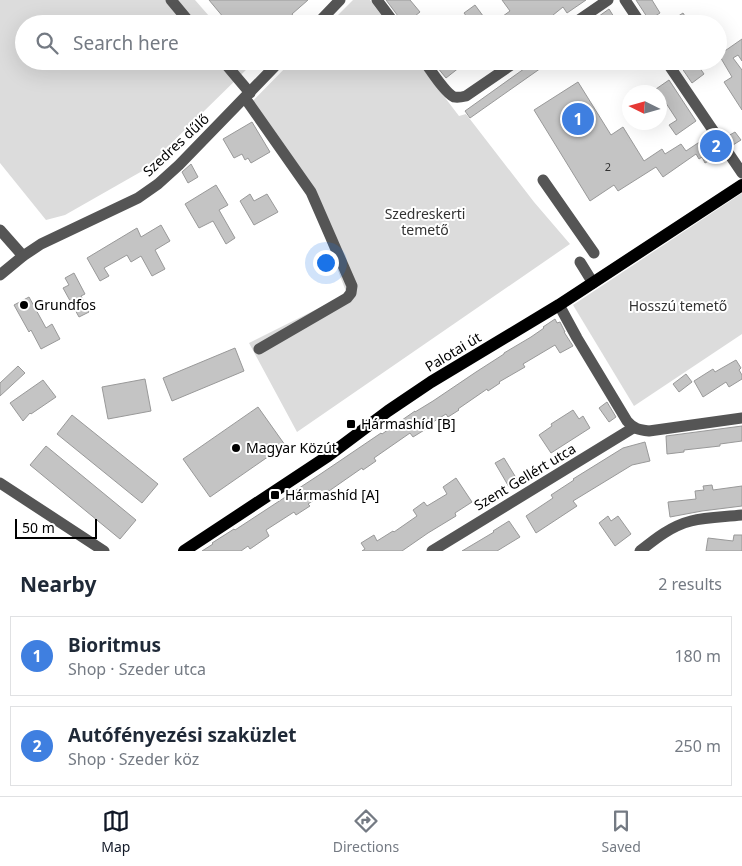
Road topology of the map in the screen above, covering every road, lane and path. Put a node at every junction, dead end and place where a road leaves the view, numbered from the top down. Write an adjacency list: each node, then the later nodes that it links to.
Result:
1 (171, 0): 6 (street)
2 (340, 0): 7 (street)
3 (377, 0): 8 (street)
4 (608, 0): 9 (street)
5 (625, 0): 10 (street)
6 (184, 15)
7 (326, 15)
8 (388, 15)
9 (586, 15)
10 (635, 15)
11 (229, 70): 16 (street)
12 (272, 70): 16 (street, Szedres dűlő)
13 (431, 70): 14 (street)
14 (504, 70)
15 (672, 70): 17 (street)
16 (247, 96): 22 (street, Szedres dűlő); 27 (street)
17 (742, 173)
18 (543, 180): 21 (street)
19 (742, 185): 25 (main road, Palotai út)
20 (0, 230): 22 (street)
21 (594, 253)
22 (23, 256): 24 (street, Szedres dűlő)
23 (580, 262): 25 (street)
24 (0, 276)
25 (593, 283): 26 (main road, Palotai út)
26 (559, 305): 29 (street); 33 (main road, Palotai út)
27 (259, 349)
28 (742, 418): 29 (street)
29 (633, 428): 34 (street, Szent Gellért utca)
30 (0, 482): 32 (street)
31 (742, 515): 35 (street)
32 (104, 551)
33 (184, 551)
34 (432, 551)
35 (640, 551)

